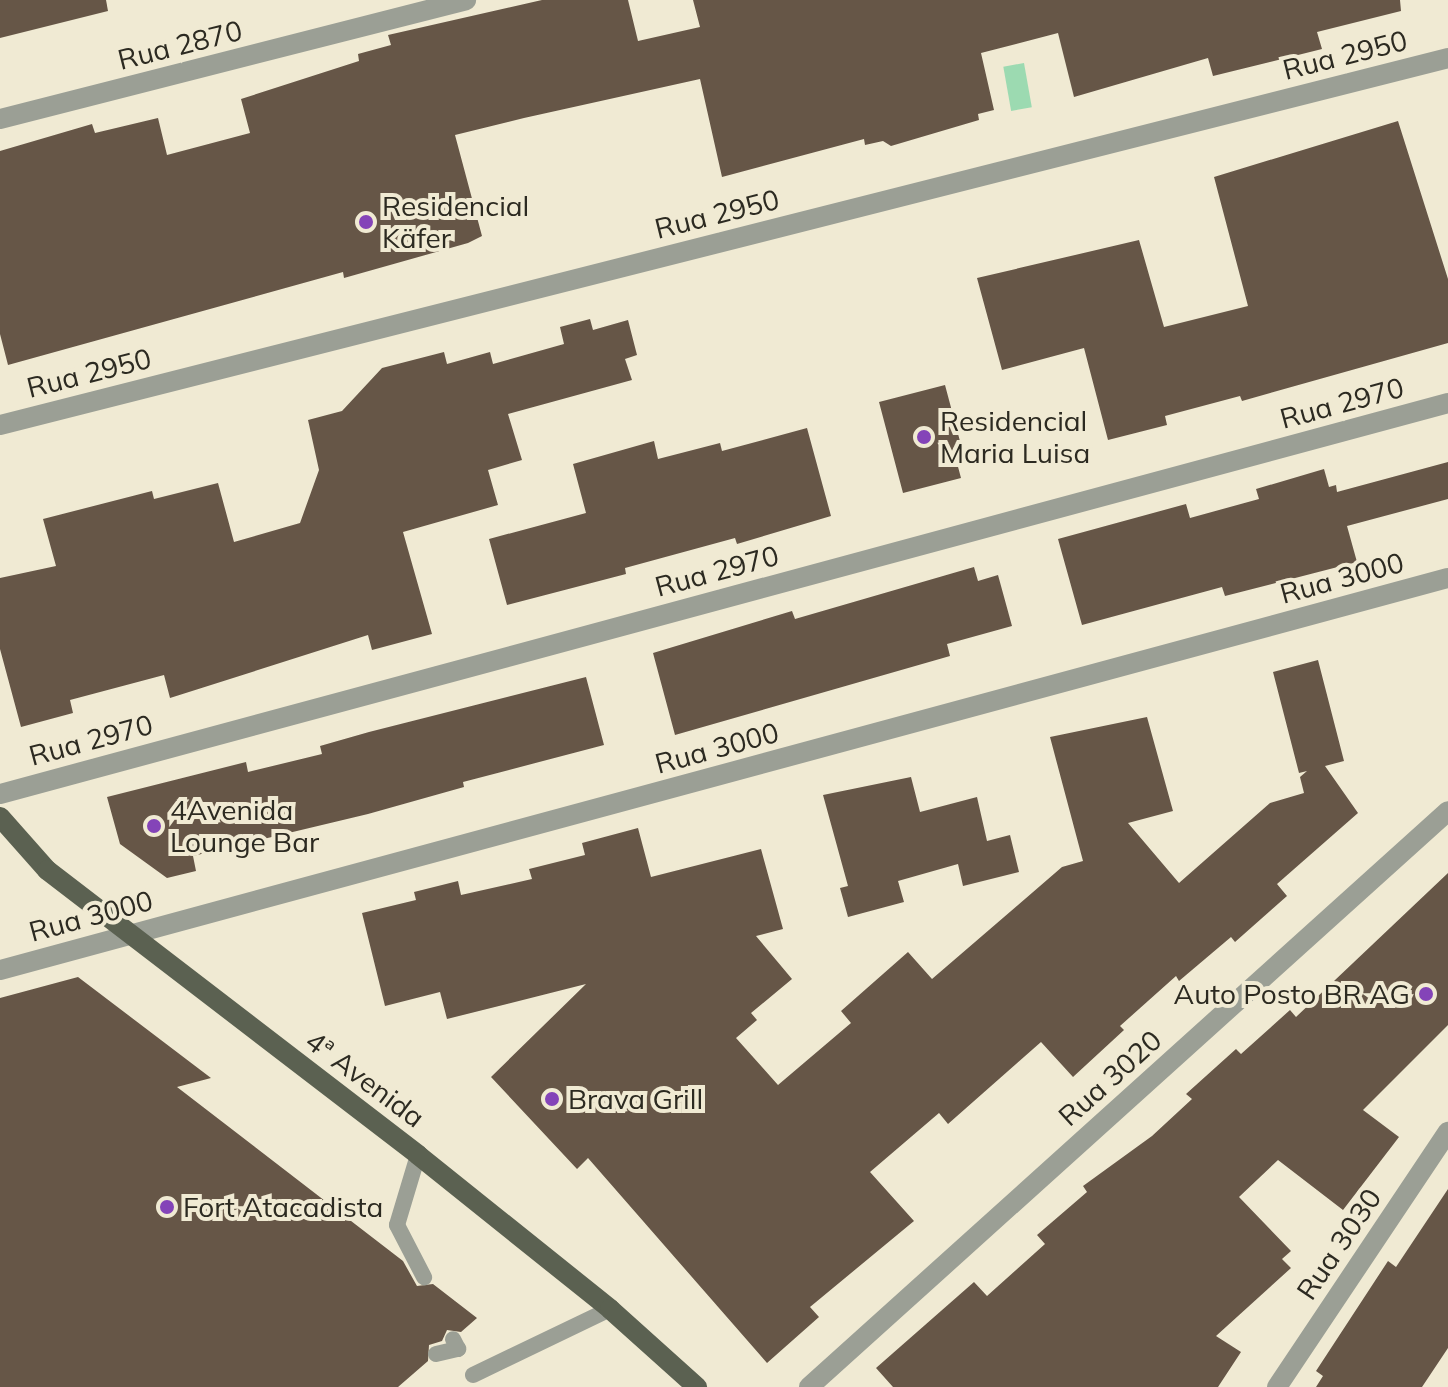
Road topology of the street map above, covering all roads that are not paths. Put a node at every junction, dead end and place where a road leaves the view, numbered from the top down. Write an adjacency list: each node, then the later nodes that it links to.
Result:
1 (466, 0): 3 (street, Rua 2870)
2 (1448, 58): 5 (street, Rua 2950)
3 (0, 119)
4 (1448, 403): 7 (street, Rua 2970)
5 (0, 425)
6 (1448, 578): 10 (street, Rua 3000)
7 (0, 794)
8 (1448, 811): 20 (street, Rua 3020)
9 (0, 817): 10 (main road, 4ª Avenida)
10 (130, 935): 11 (street, Rua 3000); 13 (main road, 4ª Avenida)
11 (0, 970)
12 (1448, 1132): 21 (street, Rua 3030)
13 (418, 1155): 14 (lane); 15 (main road, 4ª Avenida)
14 (424, 1277)
15 (610, 1309): 18 (lane); 19 (main road, 4ª Avenida)
16 (453, 1339): 17 (lane)
17 (436, 1354)
18 (473, 1375)
19 (697, 1387)
20 (809, 1387)
21 (1277, 1387)

